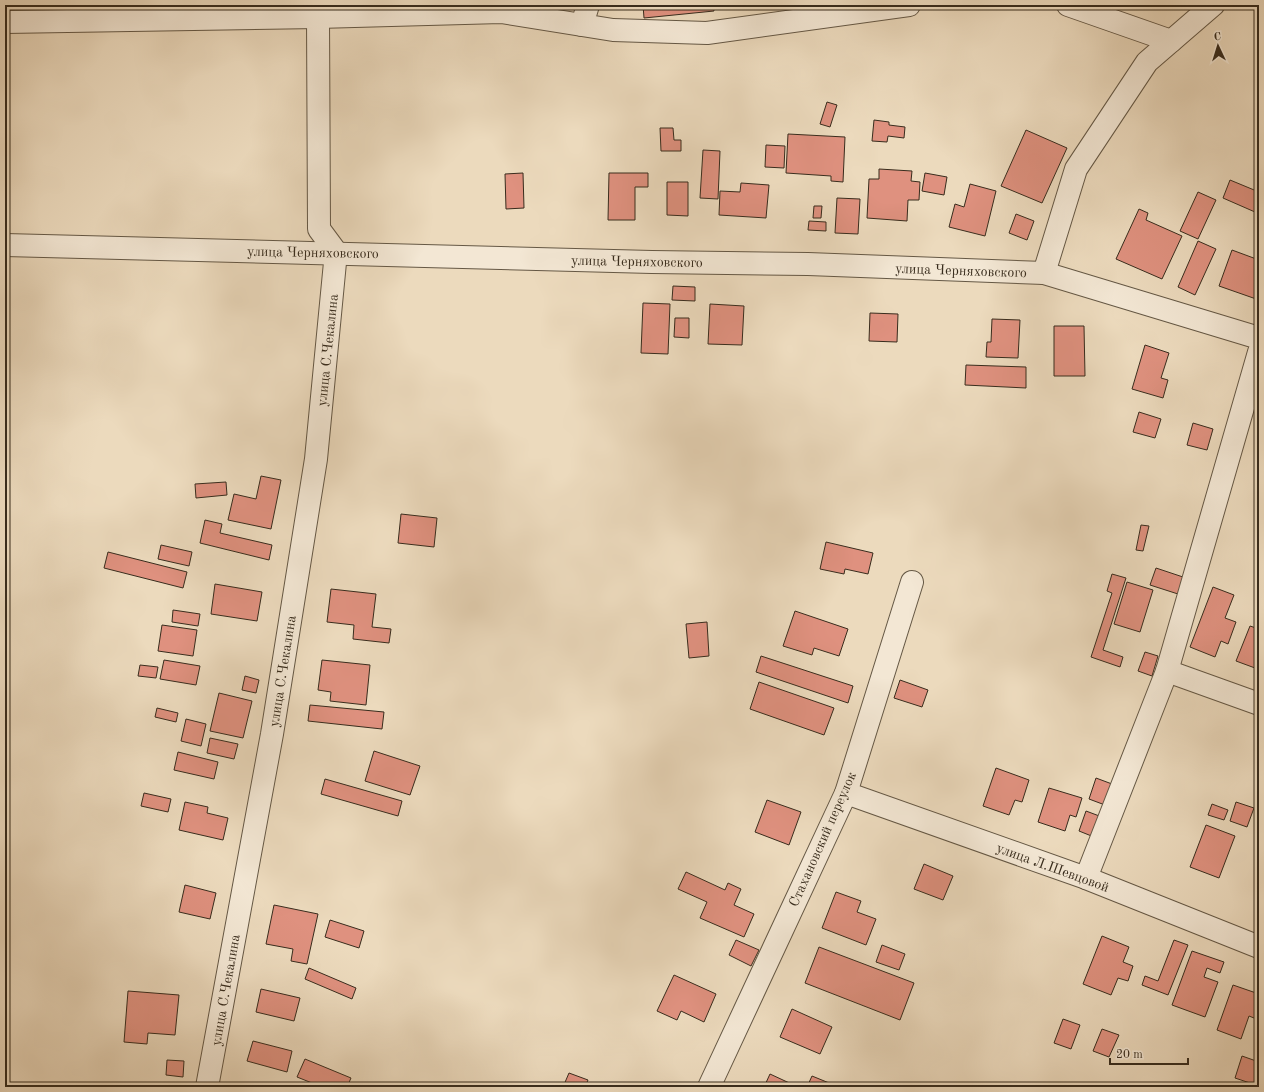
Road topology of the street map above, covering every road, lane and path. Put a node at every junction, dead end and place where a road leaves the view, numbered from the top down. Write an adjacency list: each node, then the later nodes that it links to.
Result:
1 (909, 5): 4 (street)
2 (1068, 5): 7 (street)
3 (1214, 5): 7 (street)
4 (585, 15): 5 (street)
5 (318, 17): 6 (street); 9 (street)
6 (5, 22)
7 (1171, 41): 10 (street)
8 (5, 245): 9 (street, улица Черняховского)
9 (336, 252): 10 (street, улица Черняховского); 19 (street, улица С.Чекалина)
10 (1044, 273): 11 (street, улица Черняховского)
11 (1259, 338)
12 (1259, 352): 14 (street)
13 (912, 582): 16 (street, Стахановский переулок)
14 (1167, 671): 15 (street); 17 (street)
15 (1259, 704)
16 (846, 793): 17 (street, улица Л.Шевцовой); 20 (street, Стахановский переулок)
17 (1086, 878): 18 (street, улица Л.Шевцовой)
18 (1259, 947)
19 (207, 1087)
20 (709, 1087)

